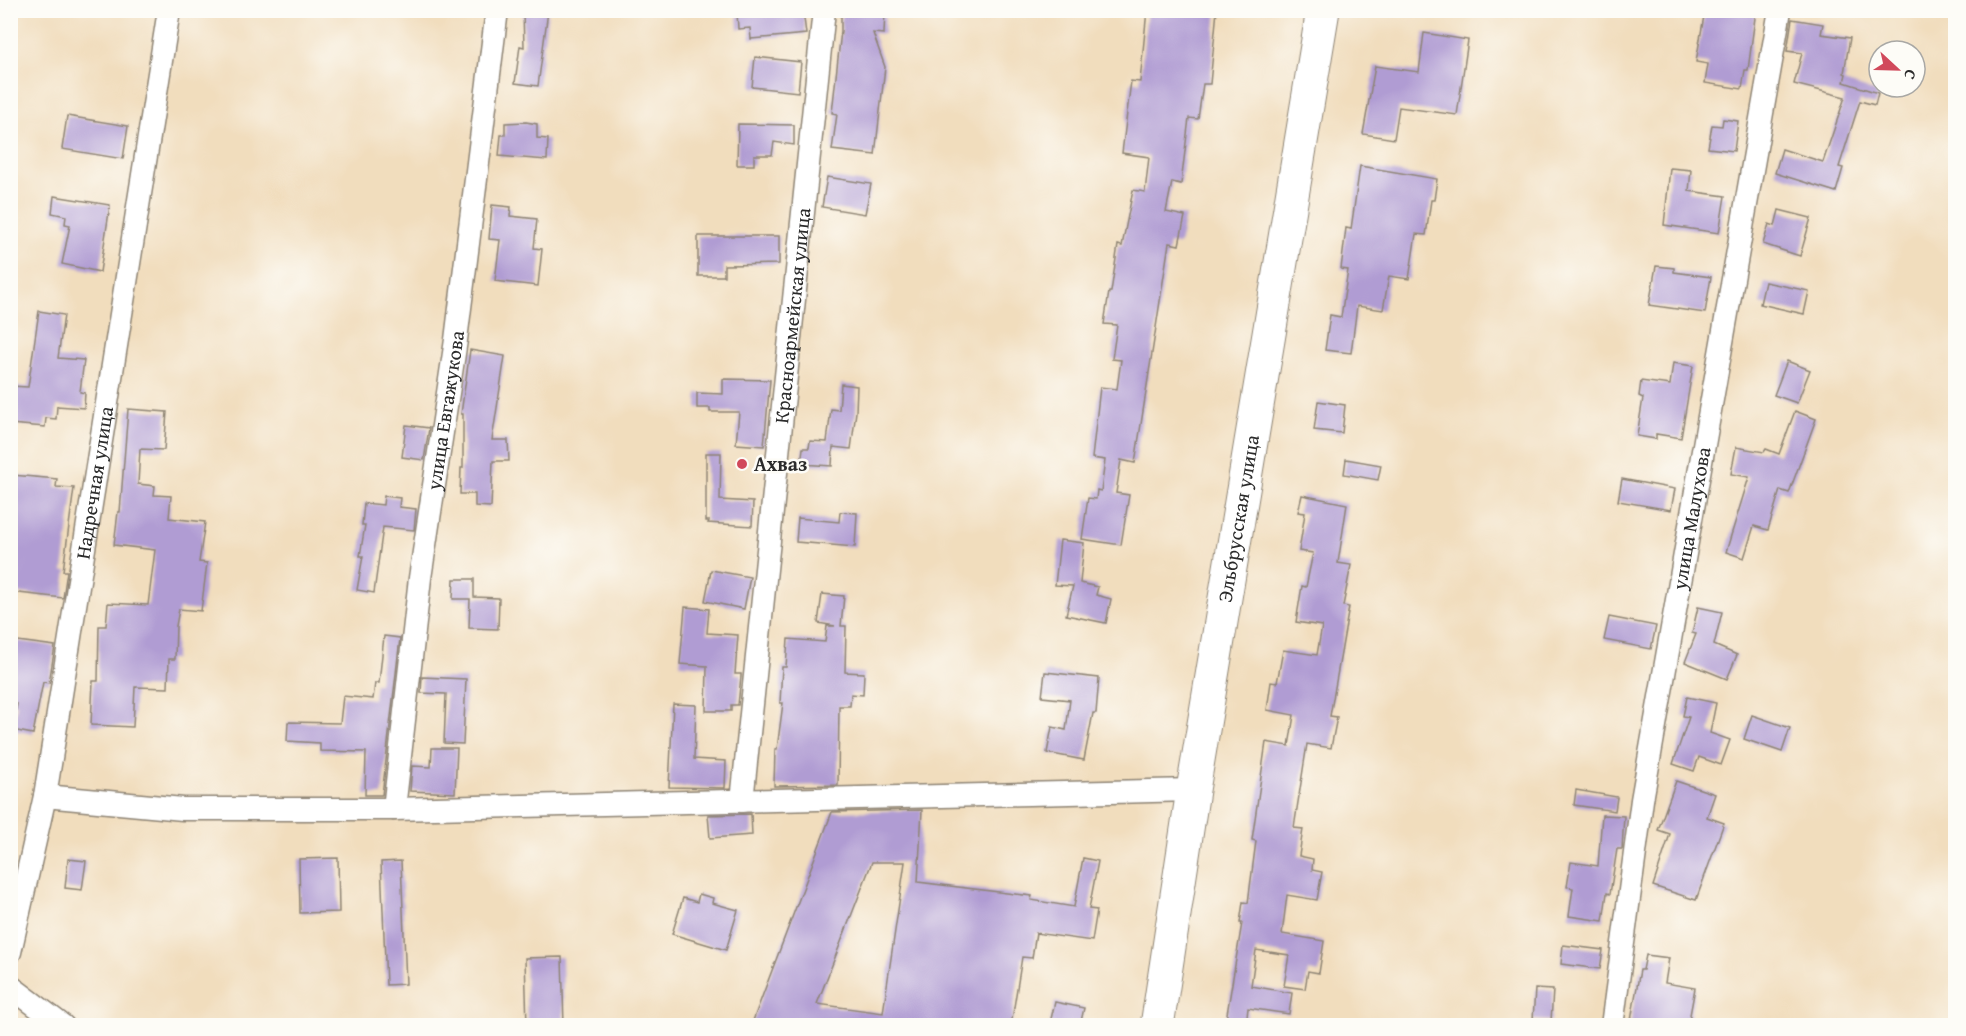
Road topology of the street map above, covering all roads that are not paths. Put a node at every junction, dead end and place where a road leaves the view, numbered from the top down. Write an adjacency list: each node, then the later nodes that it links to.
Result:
1 (170, 10): 7 (street, Надречная улица)
2 (497, 10): 9 (street, улица Евгажукова)
3 (824, 10): 8 (street, Красноармейская улица)
4 (1323, 10): 6 (street, Эльбрусская улица)
5 (1780, 10): 14 (street, улица Малухова)
6 (1193, 790): 8 (street); 13 (street, Эльбрусская улица)
7 (45, 796): 9 (street); 10 (street, Надречная улица)
8 (742, 801): 9 (street)
9 (394, 809)
10 (10, 952)
11 (10, 986): 12 (street)
12 (63, 1026)
13 (1157, 1026)
14 (1612, 1026)

